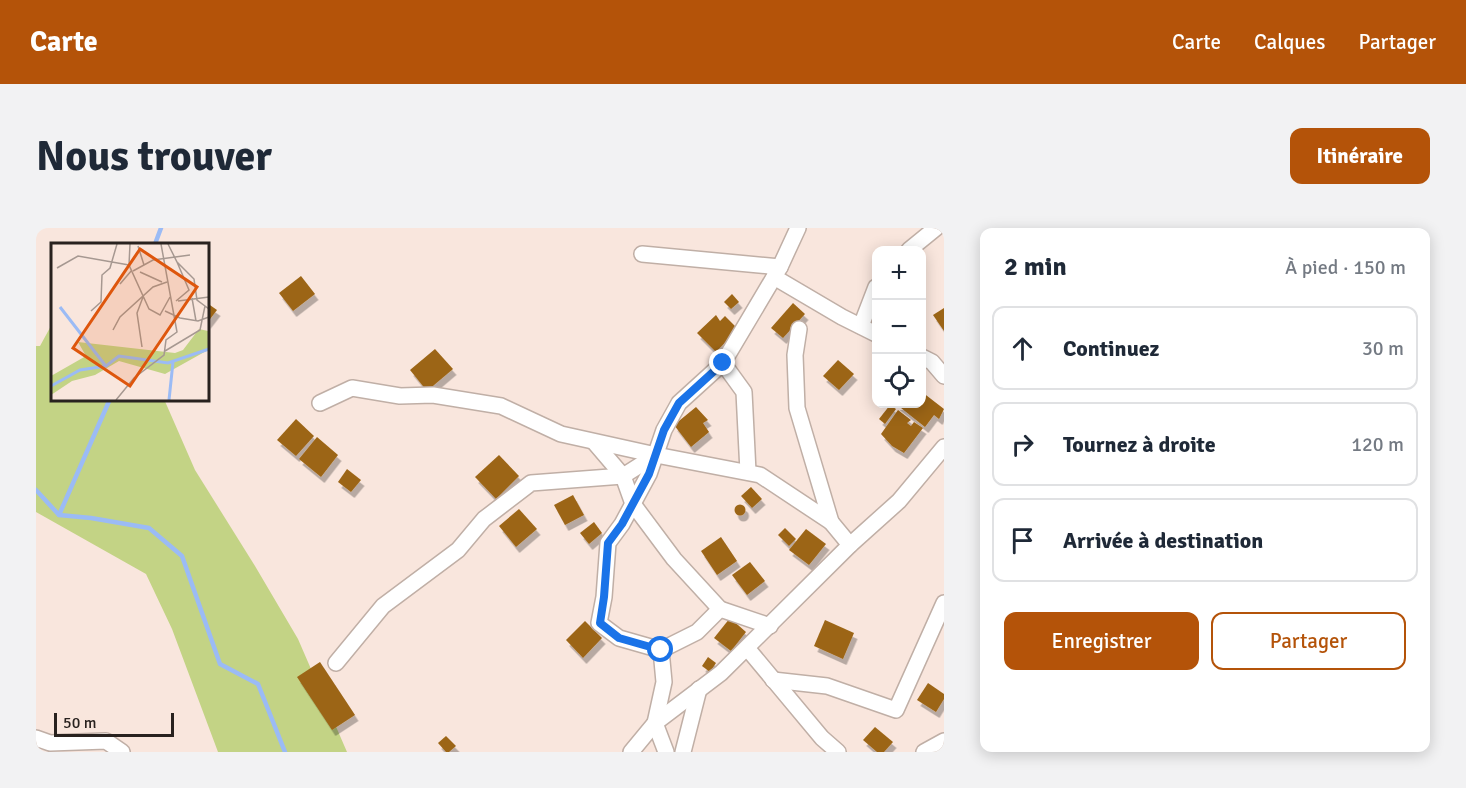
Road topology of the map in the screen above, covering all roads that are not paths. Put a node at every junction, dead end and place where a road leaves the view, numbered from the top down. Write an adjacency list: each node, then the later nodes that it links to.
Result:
1 (797, 228): 5 (street)
2 (936, 228): 3 (street)
3 (914, 246)
4 (642, 254): 5 (street)
5 (777, 272): 7 (street); 11 (street)
6 (872, 298): 7 (street)
7 (861, 327): 9 (street)
8 (799, 329): 20 (street)
9 (872, 332)
10 (926, 359): 12 (street)
11 (723, 363): 16 (street); 17 (street)
12 (944, 376)
13 (320, 403): 14 (street)
14 (594, 442): 16 (street); 18 (street)
15 (944, 447): 21 (street)
16 (656, 455): 17 (street); 18 (street); 19 (street)
17 (748, 472): 20 (street)
18 (623, 476): 19 (street); 27 (street)
19 (633, 504): 23 (street); 26 (street)
20 (831, 522): 21 (street)
21 (850, 544): 24 (street)
22 (944, 603): 28 (street)
23 (720, 609): 24 (street); 26 (street)
24 (770, 626): 25 (street)
25 (747, 648): 28 (street); 29 (street)
26 (661, 650): 30 (street)
27 (336, 663)
28 (773, 680): 37 (street)
29 (699, 689): 30 (street); 36 (street)
30 (655, 723): 34 (street); 35 (street)
31 (36, 738): 33 (street)
32 (944, 741): 38 (street)
33 (122, 752)
34 (631, 752)
35 (666, 752)
36 (682, 752)
37 (838, 752)
38 (924, 752)

